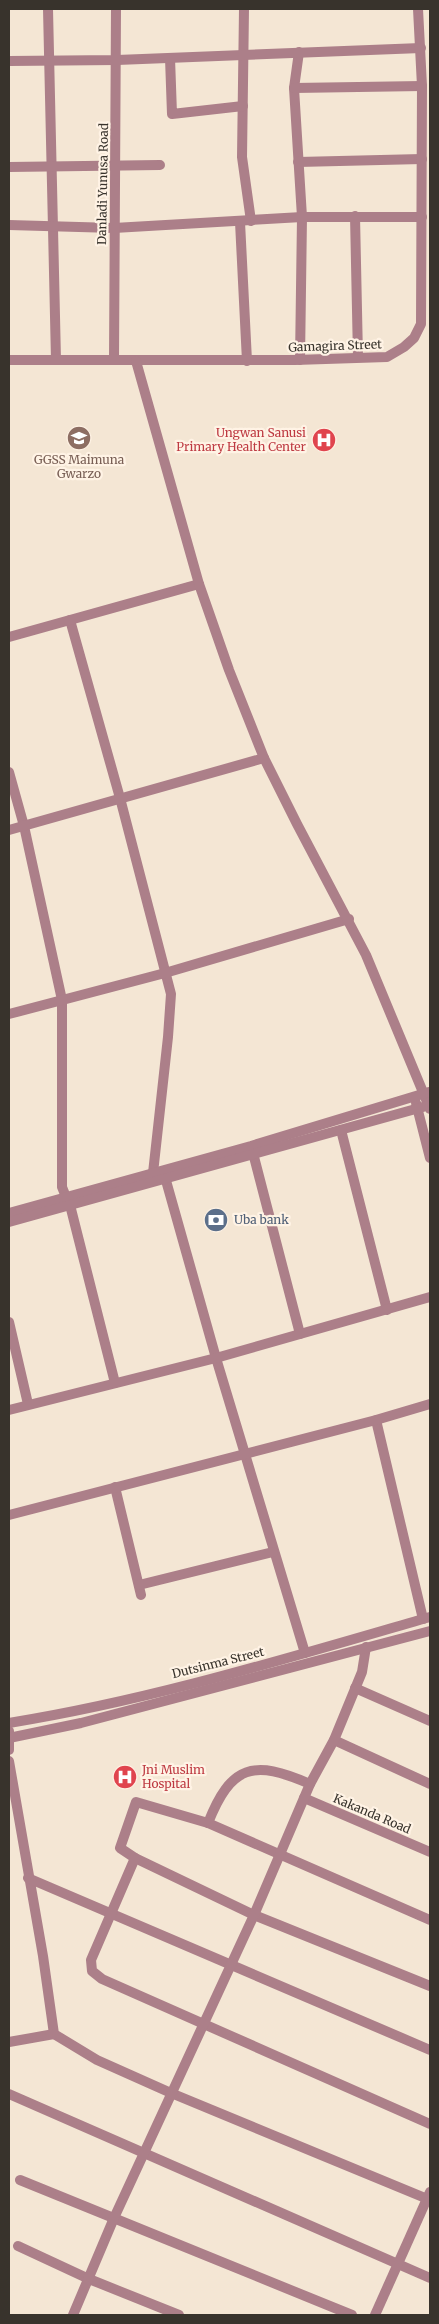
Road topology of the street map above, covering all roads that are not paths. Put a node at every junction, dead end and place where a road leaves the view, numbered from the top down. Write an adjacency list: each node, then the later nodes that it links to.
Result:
1 (48, 9): 11 (street)
2 (116, 9): 9 (street, Danladi Yunusa Road)
3 (244, 9): 7 (street)
4 (418, 9): 5 (street, Gamagira Street)
5 (421, 48): 6 (street); 12 (street, Gamagira Street)
6 (299, 52): 7 (street); 13 (street)
7 (245, 54): 8 (street); 14 (street)
8 (170, 58): 9 (street); 14 (street)
9 (117, 60): 11 (street); 20 (street, Danladi Yunusa Road)
10 (9, 61): 11 (street)
11 (50, 61): 19 (street)
12 (422, 86): 13 (street); 15 (street, Gamagira Street)
13 (294, 88): 16 (street)
14 (242, 106): 24 (street)
15 (422, 159): 16 (street); 23 (street, Gamagira Street)
16 (298, 162): 22 (street)
17 (160, 165): 20 (street)
18 (9, 166): 19 (street)
19 (52, 166): 20 (street); 26 (street)
20 (116, 166): 27 (street, Danladi Yunusa Road)
21 (355, 216): 22 (street); 23 (street); 28 (street)
22 (302, 217): 24 (street); 32 (street)
23 (422, 217): 28 (street, Gamagira Street)
24 (246, 221): 27 (street); 34 (street)
25 (9, 226): 26 (street)
26 (54, 226): 27 (street); 30 (street)
27 (114, 228): 31 (street, Danladi Yunusa Road)
28 (358, 357): 32 (street, Gamagira Street)
29 (9, 360): 30 (street, Gamagira Street)
30 (56, 360): 31 (street, Gamagira Street)
31 (114, 360): 33 (street, Gamagira Street)
32 (300, 360): 34 (street, Gamagira Street)
33 (136, 361): 34 (street, Gamagira Street); 35 (street)
34 (246, 361)
35 (199, 584): 36 (street); 38 (street)
36 (70, 620): 37 (street); 40 (street)
37 (9, 637)
38 (264, 758): 40 (street); 43 (street)
39 (9, 772): 41 (street)
40 (120, 798): 41 (street); 44 (street)
41 (24, 826): 42 (street); 45 (street)
42 (9, 830)
43 (349, 919): 44 (street); 47 (street)
44 (165, 973): 45 (street); 53 (street)
45 (62, 1000): 46 (street); 55 (street)
46 (9, 1014)
47 (423, 1094): 48 (street); 49 (street); 53 (street)
48 (430, 1107): 49 (street)
49 (416, 1108): 50 (street); 52 (street)
50 (341, 1130): 51 (street); 59 (street)
51 (253, 1153): 54 (street); 61 (street)
52 (430, 1158)
53 (153, 1173): 55 (street)
54 (166, 1177): 55 (street); 62 (street)
55 (68, 1201): 56 (street); 57 (street); 63 (street)
56 (9, 1213)
57 (9, 1222)
58 (430, 1297): 59 (street)
59 (387, 1310): 61 (street)
60 (9, 1322): 64 (street)
61 (300, 1334): 62 (street)
62 (216, 1358): 63 (street); 68 (street)
63 (115, 1383): 64 (street)
64 (28, 1404): 66 (street)
65 (430, 1404): 67 (street)
66 (9, 1410)
67 (376, 1420): 68 (street); 72 (street)
68 (244, 1454): 69 (street); 71 (street)
69 (115, 1487): 70 (street); 71 (street)
70 (9, 1515)
71 (273, 1552): 75 (street)
72 (427, 1618): 75 (street, Dutsinma Street)
73 (430, 1631): 74 (street, Dutsinma Street)
74 (366, 1647): 76 (street); 79 (street, Dutsinma Street)
75 (305, 1653): 78 (street, Dutsinma Street)
76 (354, 1688): 77 (street); 80 (street)
77 (430, 1722)
78 (9, 1723)
79 (9, 1736): 81 (street)
80 (334, 1740): 83 (street); 84 (street)
81 (9, 1750)
82 (9, 1761): 90 (street)
83 (310, 1784): 85 (street); 86 (street)
84 (430, 1784)
85 (304, 1798): 87 (street, Kakanda Road); 88 (street)
86 (208, 1823): 88 (street); 89 (street)
87 (430, 1852)
88 (280, 1853): 92 (street); 93 (street)
89 (135, 1858): 91 (street); 92 (street)
90 (28, 1878): 91 (street); 97 (street)
91 (110, 1913): 94 (street); 96 (street)
92 (254, 1915): 94 (street); 95 (street)
93 (430, 1920)
94 (231, 1964): 96 (street); 99 (street)
95 (430, 1986)
96 (203, 2024): 100 (street); 102 (street)
97 (54, 2034): 98 (street); 100 (street)
98 (9, 2042)
99 (430, 2050)
100 (171, 2093): 103 (street); 105 (street)
101 (9, 2094): 103 (street)
102 (430, 2124)
103 (145, 2152): 106 (street); 108 (street)
104 (20, 2180): 106 (street)
105 (429, 2197): 108 (street)
106 (114, 2218): 110 (street); 113 (street)
107 (18, 2246): 110 (street)
108 (397, 2263): 109 (street); 114 (street)
109 (430, 2278)
110 (89, 2279): 111 (street); 112 (street)
111 (73, 2315)
112 (179, 2315)
113 (352, 2315)
114 (375, 2315)

